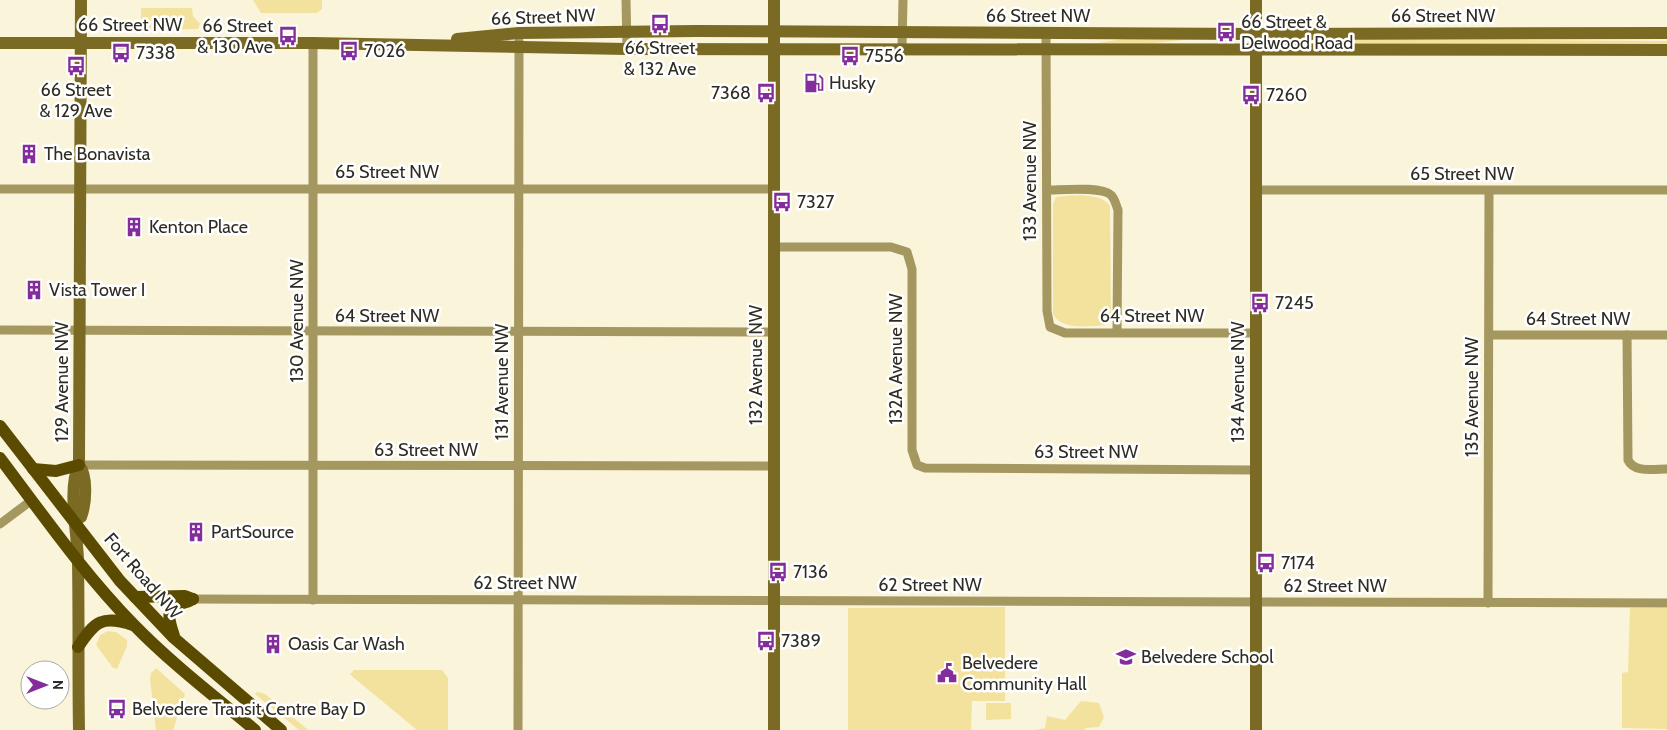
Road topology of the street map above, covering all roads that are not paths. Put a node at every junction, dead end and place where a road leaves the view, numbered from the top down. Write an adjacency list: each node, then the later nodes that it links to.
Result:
1 (81, 0): 13 (main road, 129 Avenue NW)
2 (626, 0): 6 (street)
3 (774, 0): 7 (main road, 132 Avenue NW)
4 (902, 0): 8 (street)
5 (1256, 0): 12 (main road, 134 Avenue NW)
6 (627, 32): 7 (main road, 66 Street NW); 9 (main road, 66 Street NW); 20 (street)
7 (774, 32): 8 (main road, 66 Street NW); 21 (main road, 132 Avenue NW)
8 (902, 32): 10 (main road, 66 Street NW); 17 (street)
9 (519, 33): 16 (main road, 66 Street NW); 18 (street, 131 Avenue NW)
10 (1046, 33): 12 (main road, 66 Street NW); 19 (street, 133 Avenue NW)
11 (1667, 33): 12 (main road, 66 Street NW)
12 (1256, 34): 22 (main road, 134 Avenue NW)
13 (81, 42): 14 (main road, 66 Street NW); 15 (main road, 66 Street NW); 24 (main road, 129 Avenue NW)
14 (313, 42): 16 (main road, 66 Street NW); 25 (street, 130 Avenue NW)
15 (0, 43)
16 (410, 44): 18 (main road, 66 Street NW)
17 (902, 48): 19 (main road, 66 Street NW); 21 (main road, 66 Street NW)
18 (519, 49): 20 (main road, 66 Street NW); 26 (street, 131 Avenue NW)
19 (1046, 49): 22 (main road, 66 Street NW); 29 (street, 133 Avenue NW)
20 (627, 50): 21 (main road, 66 Street NW)
21 (774, 50): 28 (main road, 132 Avenue NW)
22 (1256, 50): 23 (main road, 66 Street NW); 30 (main road, 134 Avenue NW)
23 (1667, 50)
24 (81, 188): 25 (street, 65 Street NW); 27 (street, 65 Street NW); 36 (main road, 129 Avenue NW)
25 (313, 188): 26 (street, 65 Street NW); 37 (street, 130 Avenue NW)
26 (519, 188): 28 (street, 65 Street NW); 38 (street, 131 Avenue NW)
27 (0, 189)
28 (774, 189): 33 (main road, 132 Avenue NW)
29 (1047, 190): 34 (street, 133 Avenue NW); 40 (street)
30 (1256, 190): 32 (street, 65 Street NW); 41 (main road, 134 Avenue NW)
31 (1667, 190): 32 (street, 65 Street NW)
32 (1489, 191): 42 (street, 135 Avenue NW)
33 (774, 247): 39 (main road, 132 Avenue NW); 48 (street, 132A Avenue NW)
34 (1050, 327): 40 (street, 64 Street NW)
35 (0, 330): 36 (street, 64 Street NW)
36 (80, 331): 37 (street, 64 Street NW); 47 (main road, 129 Avenue NW)
37 (313, 332): 38 (street, 64 Street NW); 49 (street, 130 Avenue NW)
38 (518, 332): 39 (street, 64 Street NW); 51 (street, 131 Avenue NW)
39 (774, 332): 50 (main road, 132 Avenue NW)
40 (1117, 332): 41 (street, 64 Street NW)
41 (1256, 333): 54 (main road, 134 Avenue NW)
42 (1489, 335): 43 (street, 64 Street NW); 65 (street, 135 Avenue NW)
43 (1627, 335): 44 (street, 64 Street NW); 53 (street)
44 (1667, 335)
45 (0, 426): 52 (main road, Fort Road NW)
46 (0, 458): 55 (main road, Fort Road NW)
47 (79, 465): 49 (street, 63 Street NW); 52 (main road); 57 (main road, 129 Avenue NW)
48 (917, 465): 54 (street, 63 Street NW)
49 (312, 466): 51 (street, 63 Street NW); 61 (street, 130 Avenue NW)
50 (774, 466): 51 (street, 63 Street NW); 63 (main road, 132 Avenue NW)
51 (518, 467): 62 (street, 131 Avenue NW)
52 (32, 469): 57 (main road, Fort Road NW)
53 (1667, 469)
54 (1256, 470): 64 (main road, 134 Avenue NW)
55 (32, 500): 56 (street); 58 (main road, Fort Road NW)
56 (0, 524)
57 (76, 526): 58 (main road, 129 Avenue NW); 59 (main road, Fort Road NW)
58 (78, 561): 67 (main road, Fort Road NW); 69 (main road, 129 Avenue NW)
59 (135, 597): 60 (main road); 68 (main road, Fort Road NW)
60 (193, 599): 61 (street, 62 Street NW); 68 (main road)
61 (312, 600): 62 (street, 62 Street NW)
62 (518, 600): 63 (street, 62 Street NW); 73 (street, 131 Avenue NW)
63 (773, 600): 64 (street, 62 Street NW); 74 (main road, 132 Avenue NW)
64 (1256, 602): 65 (street, 62 Street NW); 75 (main road, 134 Avenue NW)
65 (1488, 603): 66 (street, 62 Street NW)
66 (1667, 603)
67 (134, 625): 69 (main road); 71 (main road, Fort Road NW)
68 (174, 638): 72 (main road, Fort Road NW)
69 (78, 647): 70 (main road, 129 Avenue NW)
70 (79, 730)
71 (255, 730)
72 (281, 730)
73 (518, 730)
74 (774, 730)
75 (1256, 730)

